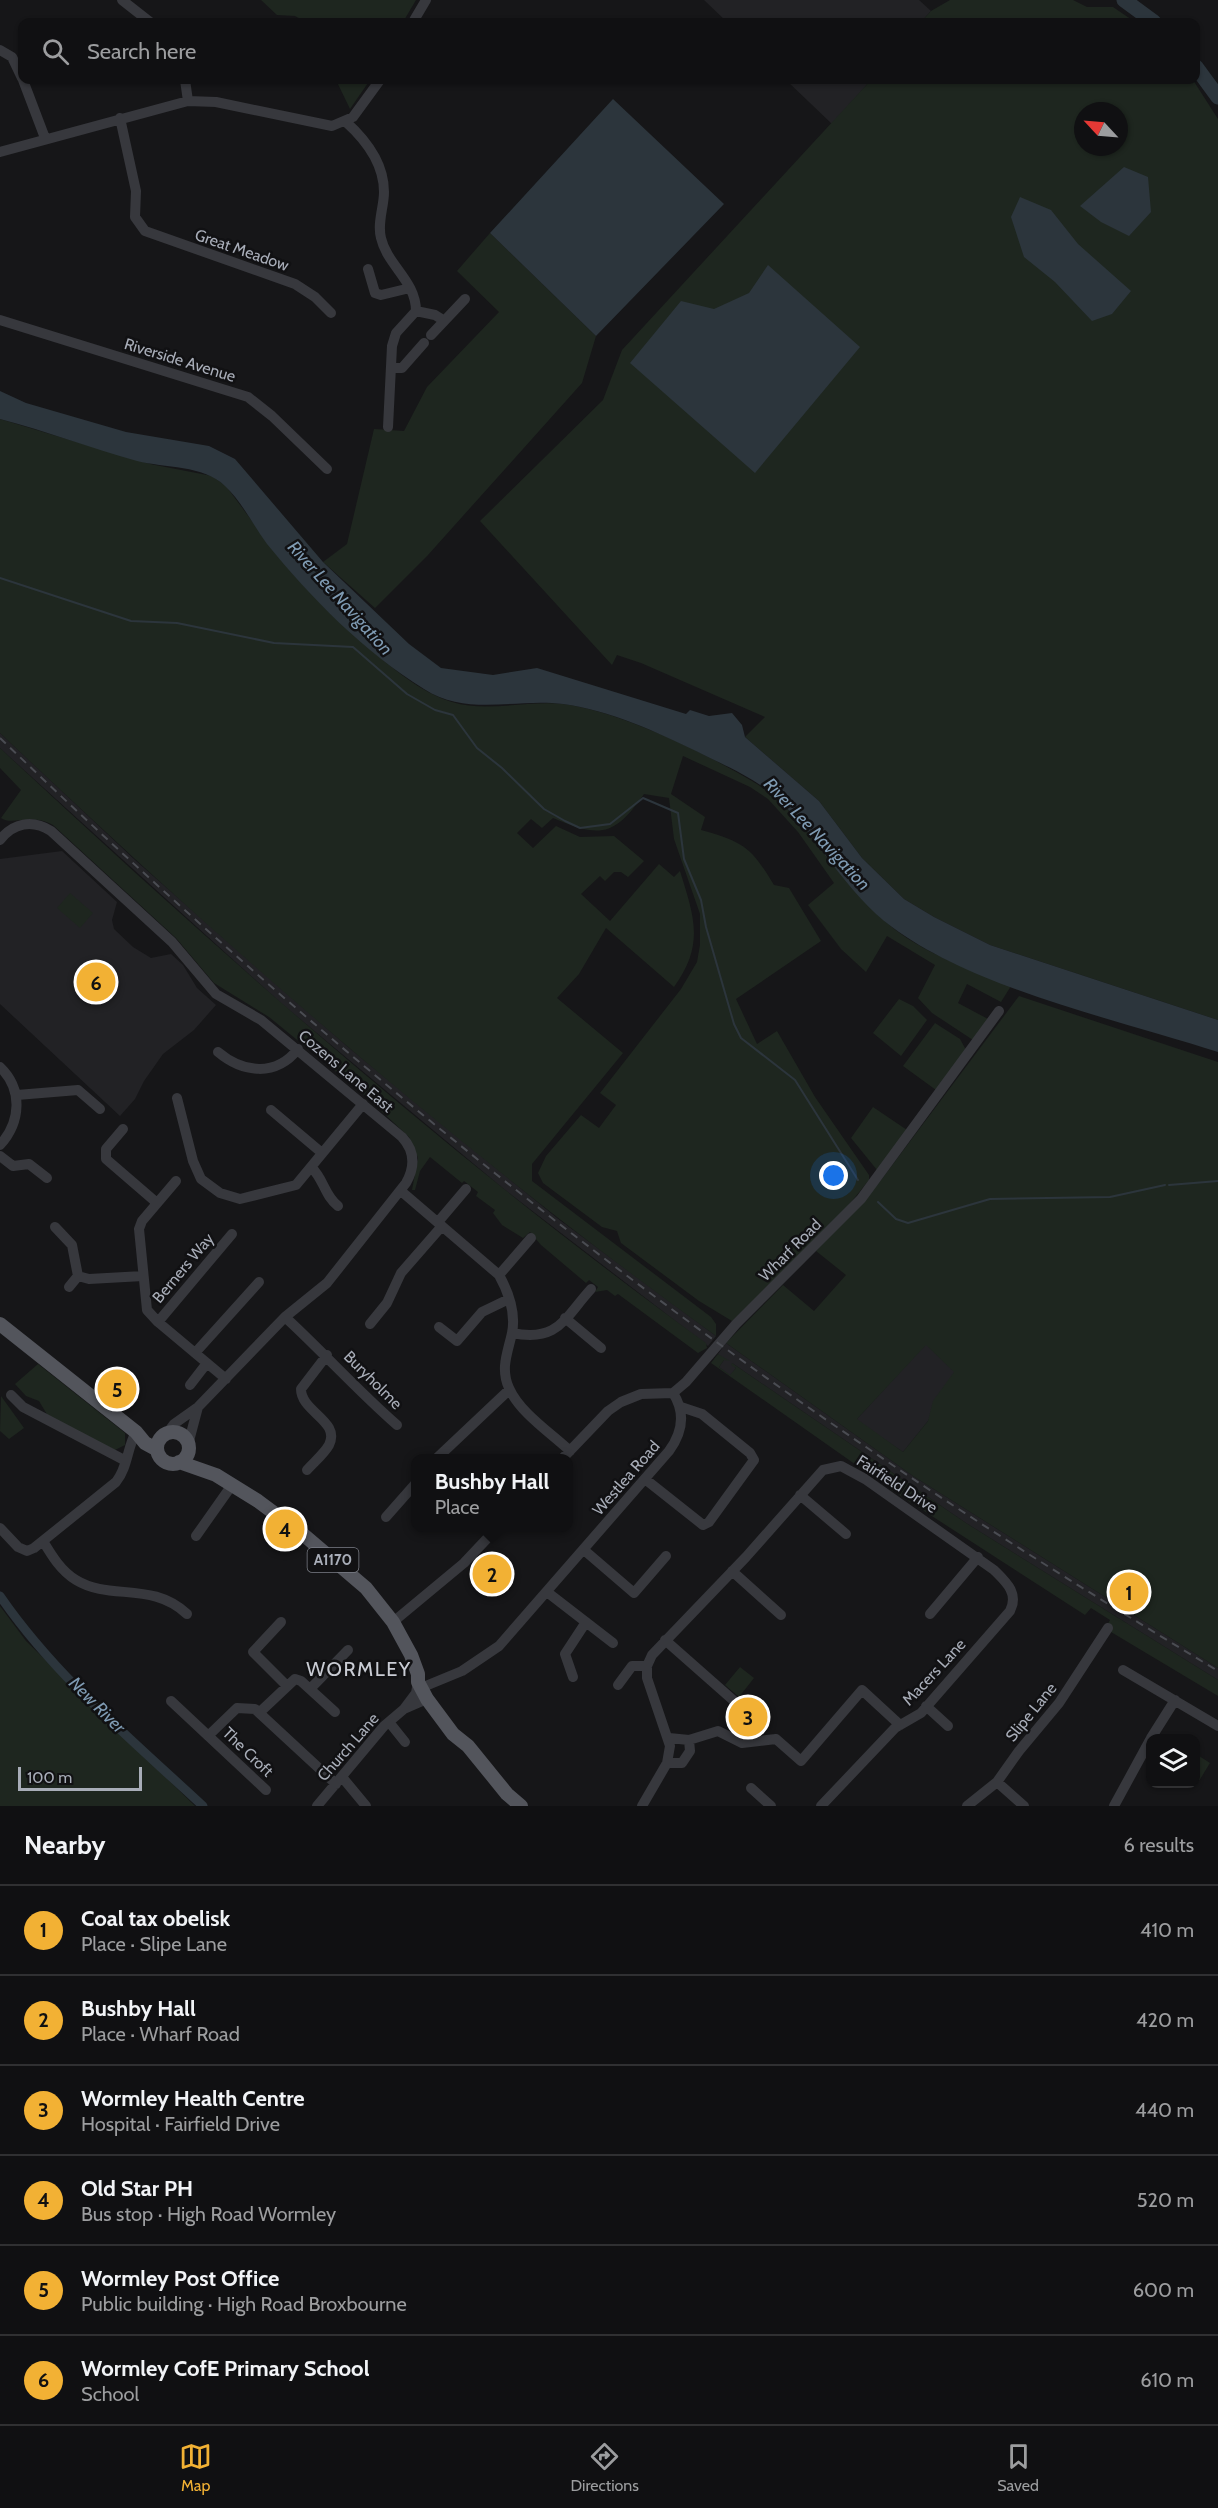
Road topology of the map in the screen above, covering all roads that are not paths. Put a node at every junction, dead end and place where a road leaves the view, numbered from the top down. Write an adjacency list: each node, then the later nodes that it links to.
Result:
1 (122, 0): 3 (street)
2 (426, 0): 4 (street)
3 (145, 18)
4 (415, 18)
5 (0, 50): 6 (street)
6 (18, 69)
7 (25, 84): 13 (street)
8 (186, 84): 10 (street)
9 (377, 84): 12 (street)
10 (188, 101): 11 (street); 12 (street)
11 (120, 118): 13 (street); 19 (street, Great Meadow)
12 (346, 122): 16 (street)
13 (45, 138): 14 (street)
14 (0, 152)
15 (368, 269): 16 (street)
16 (410, 288): 18 (street)
17 (465, 299): 21 (street)
18 (416, 311): 21 (street); 22 (street)
19 (331, 313)
20 (0, 320): 24 (street, Riverside Avenue)
21 (443, 320): 22 (street)
22 (391, 368): 23 (street)
23 (388, 427)
24 (327, 469)
25 (4, 827): 26 (street, Cozens Lane East); 28 (street, Cozens Lane East)
26 (0, 840)
27 (999, 1011): 72 (street, Wharf Road)
28 (298, 1049): 29 (street); 33 (street, Cozens Lane East)
29 (218, 1052)
30 (0, 1067): 31 (street)
31 (17, 1095): 34 (street); 37 (street)
32 (177, 1098): 40 (street)
33 (363, 1104): 38 (street); 44 (street, Cozens Lane East)
34 (100, 1109)
35 (271, 1110): 38 (street)
36 (123, 1129): 45 (street)
37 (0, 1144)
38 (322, 1153): 40 (street)
39 (0, 1156): 41 (street)
40 (311, 1167): 46 (street)
41 (46, 1178)
42 (176, 1181): 45 (street, Berners Way)
43 (466, 1189): 47 (street)
44 (401, 1191): 47 (street); 58 (street, Cozens Lane East)
45 (157, 1203): 53 (street, Berners Way)
46 (338, 1206)
47 (440, 1224): 51 (street); 62 (street)
48 (55, 1227): 52 (street)
49 (232, 1234): 60 (street, Berners Way)
50 (531, 1238): 51 (street)
51 (499, 1275): 57 (street)
52 (78, 1276): 53 (street); 55 (street)
53 (143, 1276): 60 (street, Berners Way)
54 (260, 1282): 66 (street)
55 (69, 1287)
56 (591, 1289): 59 (street)
57 (509, 1299): 63 (street); 64 (street)
58 (285, 1317): 67 (street, Buryholme); 69 (street, Cozens Lane East)
59 (565, 1318): 64 (street); 65 (street)
60 (158, 1322): 66 (street, Berners Way)
61 (0, 1324): 77 (main road)
62 (370, 1324)
63 (439, 1326)
64 (512, 1333): 71 (street)
65 (601, 1348)
66 (195, 1353): 68 (street, Berners Way)
67 (327, 1355): 76 (street, Buryholme); 84 (street, Buryholme)
68 (207, 1363): 69 (street, Berners Way); 70 (street)
69 (226, 1379): 74 (street, Cozens Lane East)
70 (190, 1384)
71 (509, 1390): 79 (street); 80 (street)
72 (674, 1393): 75 (street); 81 (street)
73 (11, 1395): 82 (street)
74 (198, 1407): 77 (street, Cozens Lane East); 78 (street)
75 (681, 1407): 86 (street, Westlea Road); 86 (street)
76 (397, 1425)
77 (153, 1438): 78 (main road); 82 (street); 83 (main road)
78 (190, 1445): 83 (main road); 85 (main road, A1170)
79 (441, 1454)
80 (566, 1454)
81 (568, 1454)
82 (128, 1456): 95 (street)
83 (179, 1462): 85 (main road, A1170)
84 (307, 1470)
85 (216, 1475): 87 (main road, A1170)
86 (645, 1479): 96 (street, Westlea Road)
87 (232, 1485): 94 (street); 106 (main road, A1170)
88 (411, 1489): 90 (street)
89 (800, 1495): 93 (street); 98 (street, Fairfield Drive); 99 (street, Fairfield Drive)
90 (386, 1517)
91 (0, 1528): 95 (street)
92 (492, 1532): 106 (street)
93 (846, 1534)
94 (196, 1536)
95 (43, 1541): 102 (street)
96 (584, 1550): 97 (street); 100 (street, Westlea Road)
97 (666, 1556)
98 (978, 1557): 101 (street, Fairfield Drive); 103 (street)
99 (732, 1571): 104 (street); 109 (street, Fairfield Drive)
100 (547, 1592): 107 (street); 117 (street, Westlea Road)
101 (1013, 1604): 122 (street, Macers Lane)
102 (187, 1614)
103 (930, 1614)
104 (781, 1615)
105 (281, 1622): 116 (street)
106 (393, 1622): 117 (main road, A1170)
107 (586, 1622): 110 (street); 114 (street)
108 (1108, 1628): 138 (street, Slipe Lane)
109 (665, 1640): 112 (street, Fairfield Drive); 119 (street)
110 (613, 1643)
111 (348, 1650): 118 (street)
112 (647, 1666): 115 (street); 132 (street)
113 (1123, 1670): 120 (street)
114 (573, 1677)
115 (618, 1684)
116 (286, 1685): 118 (street); 124 (street)
117 (423, 1685): 123 (street, Church Lane); 123 (street, Church Lane); 143 (main road)
118 (310, 1689): 125 (street)
119 (733, 1700)
120 (1175, 1700): 129 (street); 130 (street)
121 (171, 1701): 131 (street, The Croft)
122 (926, 1706): 127 (street, Macers Lane); 128 (street)
123 (404, 1709): 126 (street, Church Lane)
124 (260, 1712): 131 (street, The Croft); 137 (street)
125 (335, 1712)
126 (389, 1722): 134 (street); 137 (street, Church Lane)
127 (900, 1725): 133 (street); 146 (street, Macers Lane)
128 (948, 1726)
129 (1218, 1726)
130 (1154, 1734)
131 (208, 1735): 140 (street, The Croft)
132 (669, 1738): 133 (street); 136 (street)
133 (689, 1740): 136 (street)
134 (405, 1742)
135 (1146, 1748): 149 (street)
136 (667, 1763): 144 (street)
137 (339, 1780): 141 (street, Church Lane); 142 (street)
138 (997, 1782): 147 (street, Slipe Lane); 148 (street)
139 (751, 1788): 145 (street)
140 (266, 1790)
141 (317, 1806)
142 (366, 1806)
143 (521, 1806)
144 (642, 1806)
145 (771, 1806)
146 (821, 1806)
147 (967, 1806)
148 (1024, 1806)
149 (1114, 1806)

